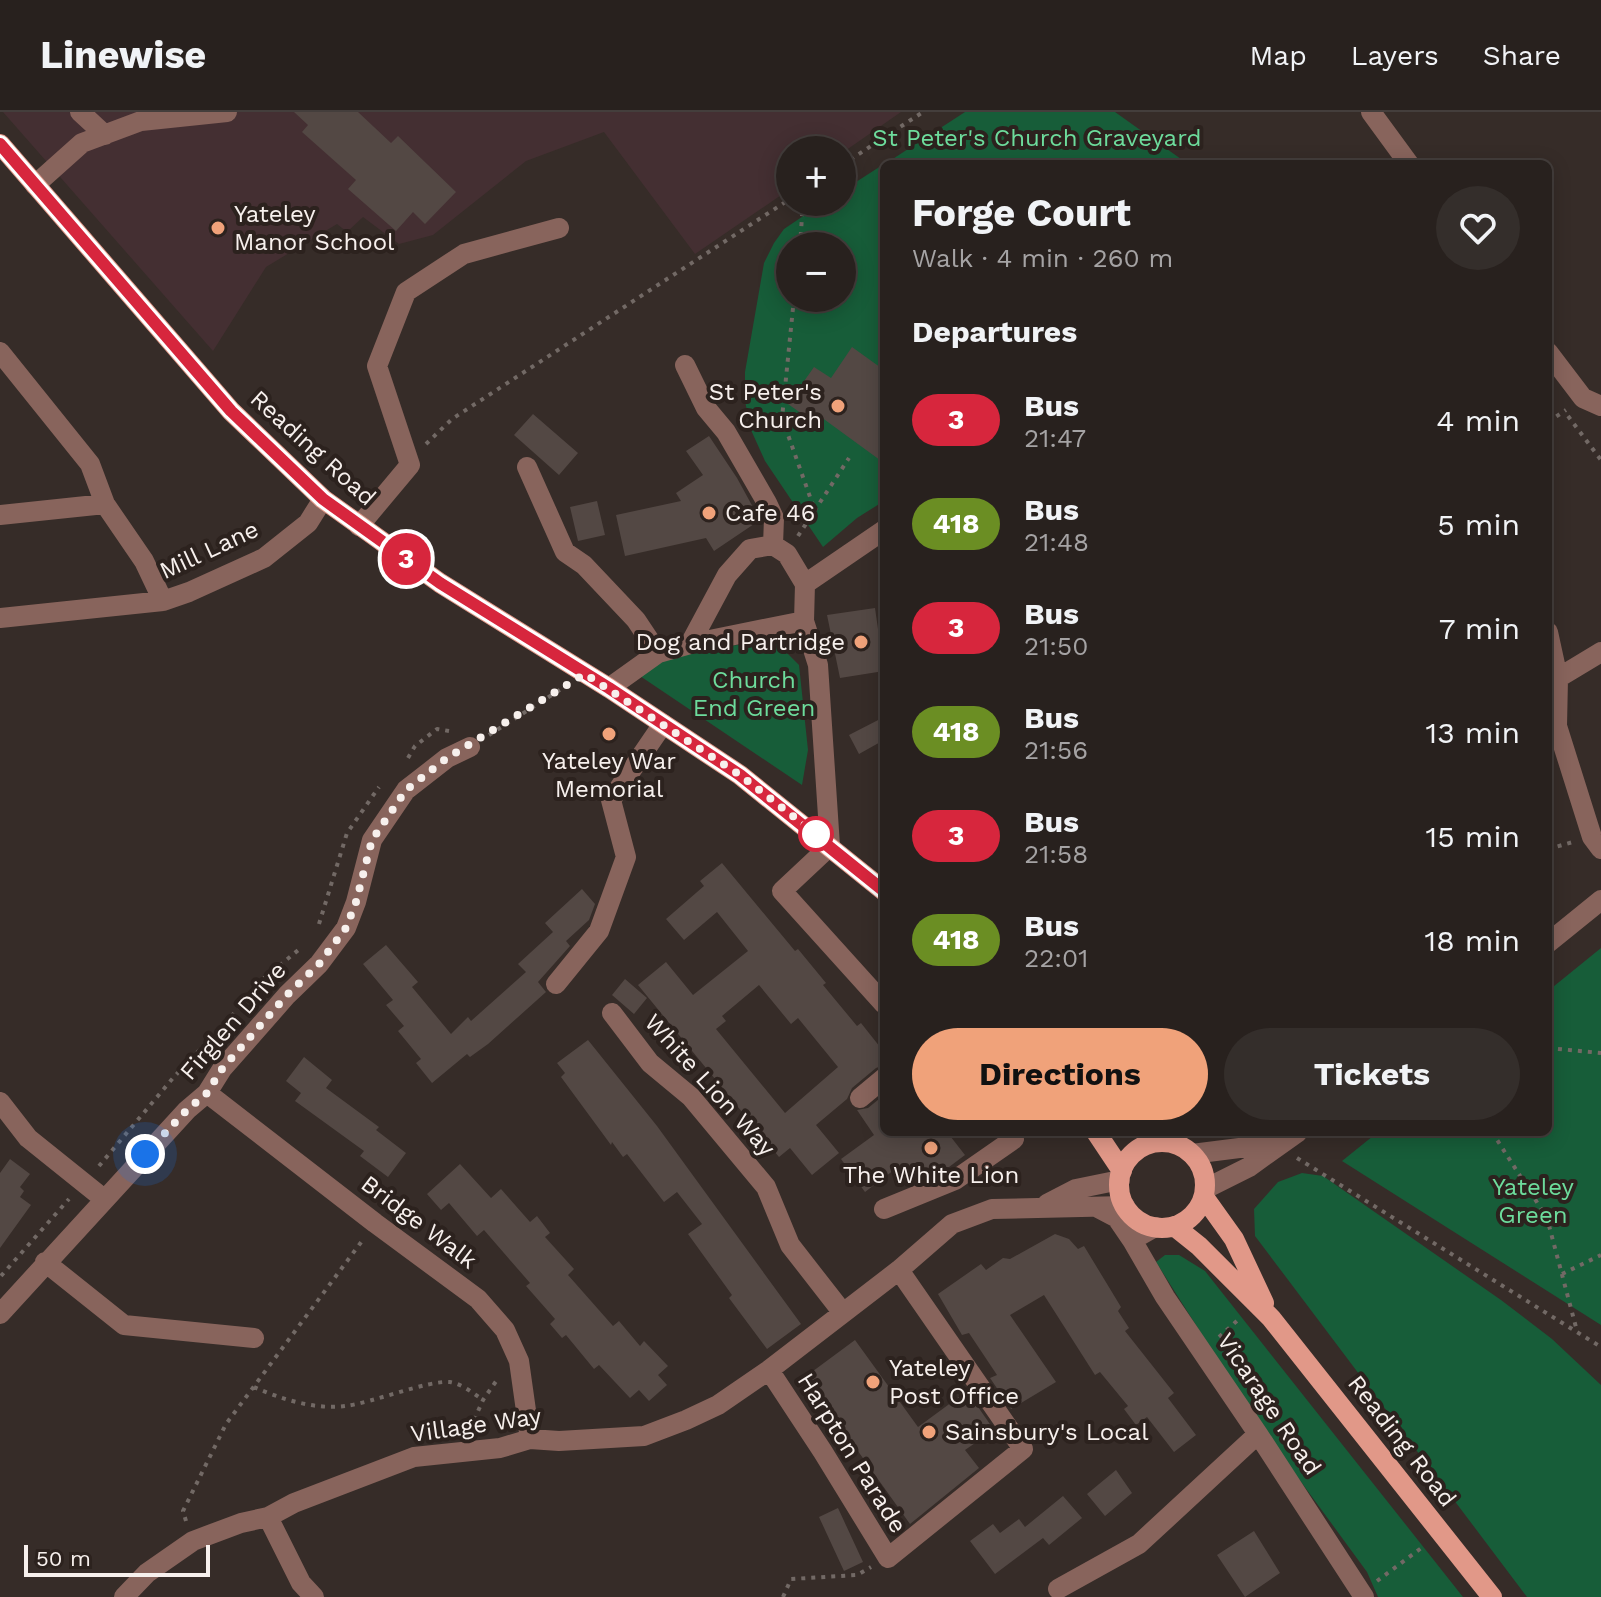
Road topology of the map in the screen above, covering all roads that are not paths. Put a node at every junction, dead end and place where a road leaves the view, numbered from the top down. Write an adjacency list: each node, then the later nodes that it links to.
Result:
1 (80, 112): 4 (street)
2 (227, 112): 4 (street)
3 (1371, 112): 6 (street)
4 (105, 135): 7 (street)
5 (0, 144): 7 (main road, Reading Road)
6 (1406, 160)
7 (35, 185): 14 (main road, Reading Road)
8 (559, 228): 17 (street)
9 (0, 352): 15 (street)
10 (1552, 357): 12 (street)
11 (685, 365): 19 (street)
12 (1601, 406)
13 (527, 467): 27 (street)
14 (323, 499): 17 (main road, Reading Road); 21 (street, Mill Lane)
15 (105, 504): 16 (street); 21 (street)
16 (0, 515)
17 (359, 526): 29 (main road, Reading Road)
18 (880, 533): 20 (street)
19 (780, 549): 20 (street); 24 (street)
20 (805, 584): 23 (street)
21 (163, 601): 22 (street, Mill Lane)
22 (0, 618)
23 (804, 621): 24 (street); 33 (street)
24 (690, 644): 27 (street)
25 (1552, 650): 28 (street)
26 (1601, 652): 28 (street)
27 (658, 653): 29 (street)
28 (1558, 678): 31 (street)
29 (609, 688): 30 (main road, Reading Road)
30 (663, 724): 33 (main road, Reading Road); 38 (street)
31 (1552, 727): 34 (street)
32 (470, 747): 42 (street, Firglen Drive)
33 (830, 846): 35 (main road, Reading Road); 39 (street)
34 (1601, 849)
35 (880, 888)
36 (1601, 900): 37 (street)
37 (1552, 940)
38 (556, 984)
39 (880, 1000)
40 (612, 1013): 61 (street, White Lion Way)
41 (880, 1081): 43 (street)
42 (207, 1093): 52 (street, Firglen Drive); 67 (street, Bridge Walk)
43 (860, 1098)
44 (0, 1102): 52 (street)
45 (1012, 1136): 55 (street)
46 (1098, 1136): 50 (main road)
47 (1143, 1138): 49 (main road); 50 (main road)
48 (1293, 1144): 49 (street); 51 (street)
49 (1192, 1154): 51 (main road)
50 (1121, 1176): 53 (street, Village Way); 56 (main road)
51 (1204, 1193): 57 (main road); 63 (main road, Reading Road)
52 (104, 1199): 59 (street, Firglen Drive)
53 (1040, 1207): 54 (street, Village Way); 60 (street, Village Way)
54 (1098, 1208): 56 (street, Village Way); 58 (street)
55 (884, 1209)
56 (1128, 1210): 57 (main road); 58 (street, Vicarage Road)
57 (1165, 1227): 58 (street); 63 (main road, Reading Road)
58 (1132, 1240): 66 (street, Vicarage Road)
59 (45, 1262): 62 (street, Firglen Drive); 64 (street)
60 (899, 1270): 61 (street, Village Way); 65 (street, Harpton Parade)
61 (843, 1313): 65 (street, Village Way)
62 (0, 1314)
63 (1271, 1318): 73 (main road, Reading Road)
64 (254, 1338)
65 (769, 1370): 67 (street, Village Way)
66 (1258, 1434): 69 (street); 70 (street, Vicarage Road)
67 (530, 1439): 68 (street, Village Way)
68 (268, 1517): 71 (street, Village Way); 72 (street)
69 (1058, 1589)
70 (1363, 1593)
71 (124, 1597)
72 (314, 1597)
73 (1492, 1597)

